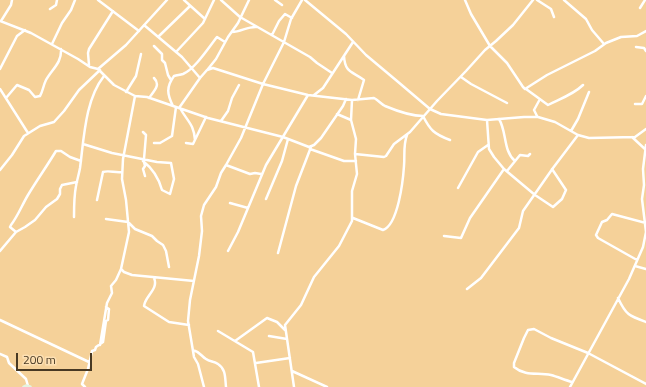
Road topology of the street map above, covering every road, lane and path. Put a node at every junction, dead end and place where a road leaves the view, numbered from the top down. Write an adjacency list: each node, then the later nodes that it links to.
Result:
1 (12, 0): 27 (street)
2 (57, 0): 21 (street)
3 (75, 0): 39 (street)
4 (98, 0): 22 (street)
5 (167, 0): 28 (street)
6 (184, 0): 19 (street)
7 (214, 0): 26 (street)
8 (221, 0): 23 (street)
9 (249, 0): 23 (street)
10 (275, 0): 18 (street)
11 (302, 0): 25 (street)
12 (306, 0): 38 (street)
13 (465, 0): 42 (street)
14 (533, 0): 42 (street)
15 (537, 0): 24 (street)
16 (564, 0): 40 (street)
17 (645, 0): 20 (street)
18 (282, 5)
19 (190, 6): 26 (street); 35 (street)
20 (640, 8)
21 (50, 9)
22 (113, 11): 31 (street); 49 (street)
23 (240, 17): 29 (street); 33 (street)
24 (554, 17)
25 (292, 18): 34 (street); 37 (street)
26 (205, 19): 46 (street)
27 (0, 21): 30 (street)
28 (144, 25): 31 (street); 35 (street)
29 (260, 28): 33 (street); 34 (street)
30 (25, 30): 39 (street); 51 (street)
31 (139, 31): 52 (street)
32 (646, 31): 40 (street)
33 (232, 32): 36 (street)
34 (272, 35): 37 (street)
35 (158, 37): 46 (street)
36 (225, 42): 50 (street); 53 (street)
37 (284, 42): 54 (street); 60 (street)
38 (353, 42): 48 (street); 80 (street)
39 (52, 44): 44 (street)
40 (604, 44): 64 (street)
41 (154, 46): 59 (street)
42 (490, 46): 56 (street); 64 (street)
43 (636, 47): 45 (street)
44 (61, 49): 49 (street); 71 (street)
45 (646, 51)
46 (176, 52): 50 (street)
47 (141, 54): 65 (street)
48 (344, 55): 54 (street); 76 (street)
49 (89, 66): 52 (street)
50 (191, 68): 58 (street); 59 (street)
51 (0, 69)
52 (99, 69): 55 (street); 93 (street)
53 (208, 69): 58 (street); 60 (street)
54 (332, 73): 69 (street)
55 (104, 76): 65 (street); 103 (street)
56 (461, 77): 77 (street); 80 (street)
57 (154, 78): 72 (street)
58 (200, 78): 79 (street)
59 (171, 80): 79 (street)
60 (263, 84): 67 (street); 89 (street)
61 (239, 85): 88 (street)
62 (583, 85): 74 (street)
63 (0, 88): 71 (street)
64 (526, 89): 74 (street)
65 (126, 92): 68 (street)
66 (589, 92): 91 (street)
67 (308, 95): 69 (street); 96 (street)
68 (135, 96): 72 (street); 110 (street)
69 (313, 96): 73 (street)
70 (646, 96): 78 (street)
71 (6, 98): 93 (street)
72 (149, 98): 79 (street)
73 (346, 99): 75 (street); 81 (street)
74 (540, 99): 84 (street)
75 (352, 100): 76 (street); 86 (street)
76 (358, 100): 82 (street)
77 (507, 103)
78 (635, 104)
79 (177, 107): 83 (street); 100 (street); 101 (street)
80 (430, 109): 82 (street); 87 (street)
81 (337, 114): 86 (street); 106 (street)
82 (423, 116): 94 (street); 99 (street)
83 (206, 117): 88 (street); 100 (street)
84 (538, 117): 85 (street); 91 (street)
85 (499, 119): 87 (street); 114 (street)
86 (351, 120): 108 (street)
87 (487, 120): 104 (street)
88 (221, 121): 89 (street)
89 (245, 127): 96 (street); 115 (street)
90 (646, 130): 97 (street)
91 (571, 131): 95 (street)
92 (143, 132): 111 (street)
93 (28, 133): 117 (street)
94 (407, 135): 108 (street); 130 (street)
95 (578, 135): 97 (street); 116 (street)
96 (283, 137): 98 (street); 120 (street)
97 (632, 137): 107 (street)
98 (288, 139): 106 (street); 125 (street)
99 (450, 140)
100 (195, 141): 102 (street)
101 (154, 143)
102 (186, 143)
103 (83, 144): 110 (street); 112 (street)
104 (488, 145): 118 (street); 123 (street)
105 (646, 145): 107 (street)
106 (311, 148): 113 (street); 138 (street)
107 (645, 150): 133 (street)
108 (355, 154): 113 (street)
109 (530, 154): 114 (street)
110 (123, 155): 111 (street); 119 (street)
111 (143, 160): 111 (street); 121 (street)
112 (81, 161): 122 (street); 134 (street)
113 (356, 161): 130 (street)
114 (515, 161): 118 (street)
115 (226, 165): 120 (street); 147 (street)
116 (552, 169): 124 (street); 124 (street)
117 (0, 170)
118 (505, 170): 124 (street); 135 (street)
119 (122, 172): 126 (street); 132 (street)
120 (261, 174): 128 (street)
121 (145, 176)
122 (77, 182): 129 (street); 134 (street)
123 (458, 188)
124 (535, 195): 148 (street)
125 (266, 199)
126 (97, 200)
127 (230, 202): 128 (street)
128 (248, 208): 137 (street)
129 (74, 217)
130 (353, 218): 154 (street)
131 (106, 219): 132 (street)
132 (128, 222): 142 (street); 144 (street)
133 (646, 223): 139 (street); 139 (street)
134 (16, 232): 136 (street)
135 (444, 236)
136 (0, 251)
137 (228, 251)
138 (278, 253)
139 (637, 260): 141 (street)
140 (646, 265): 143 (street)
141 (635, 266): 143 (street); 149 (street)
142 (169, 267)
143 (641, 268): 145 (street)
144 (121, 269): 146 (street); 150 (street)
145 (646, 269)
146 (154, 277): 147 (street); 153 (street)
147 (194, 281): 153 (street)
148 (466, 289)
149 (618, 298): 152 (street); 161 (street)
150 (106, 307): 159 (street); 159 (street)
151 (0, 320): 165 (street)
152 (646, 322)
153 (189, 325): 160 (street)
154 (286, 330): 157 (street); 158 (street)
155 (218, 331): 158 (street)
156 (269, 336): 157 (street)
157 (287, 339): 164 (street)
158 (235, 341): 166 (street)
159 (100, 345): 165 (street)
160 (193, 350): 172 (street); 173 (street)
161 (588, 353): 168 (street); 168 (street); 169 (street)
162 (2, 355): 163 (street); 170 (street)
163 (0, 358)
164 (290, 358): 166 (street); 167 (street)
165 (89, 362): 171 (street)
166 (256, 363): 174 (street)
167 (292, 371): 175 (street); 176 (street)
168 (572, 382): 177 (street)
169 (646, 384)
170 (28, 387)
171 (85, 387)
172 (204, 387)
173 (226, 387)
174 (259, 387)
175 (294, 387)
176 (327, 387)
177 (570, 387)

